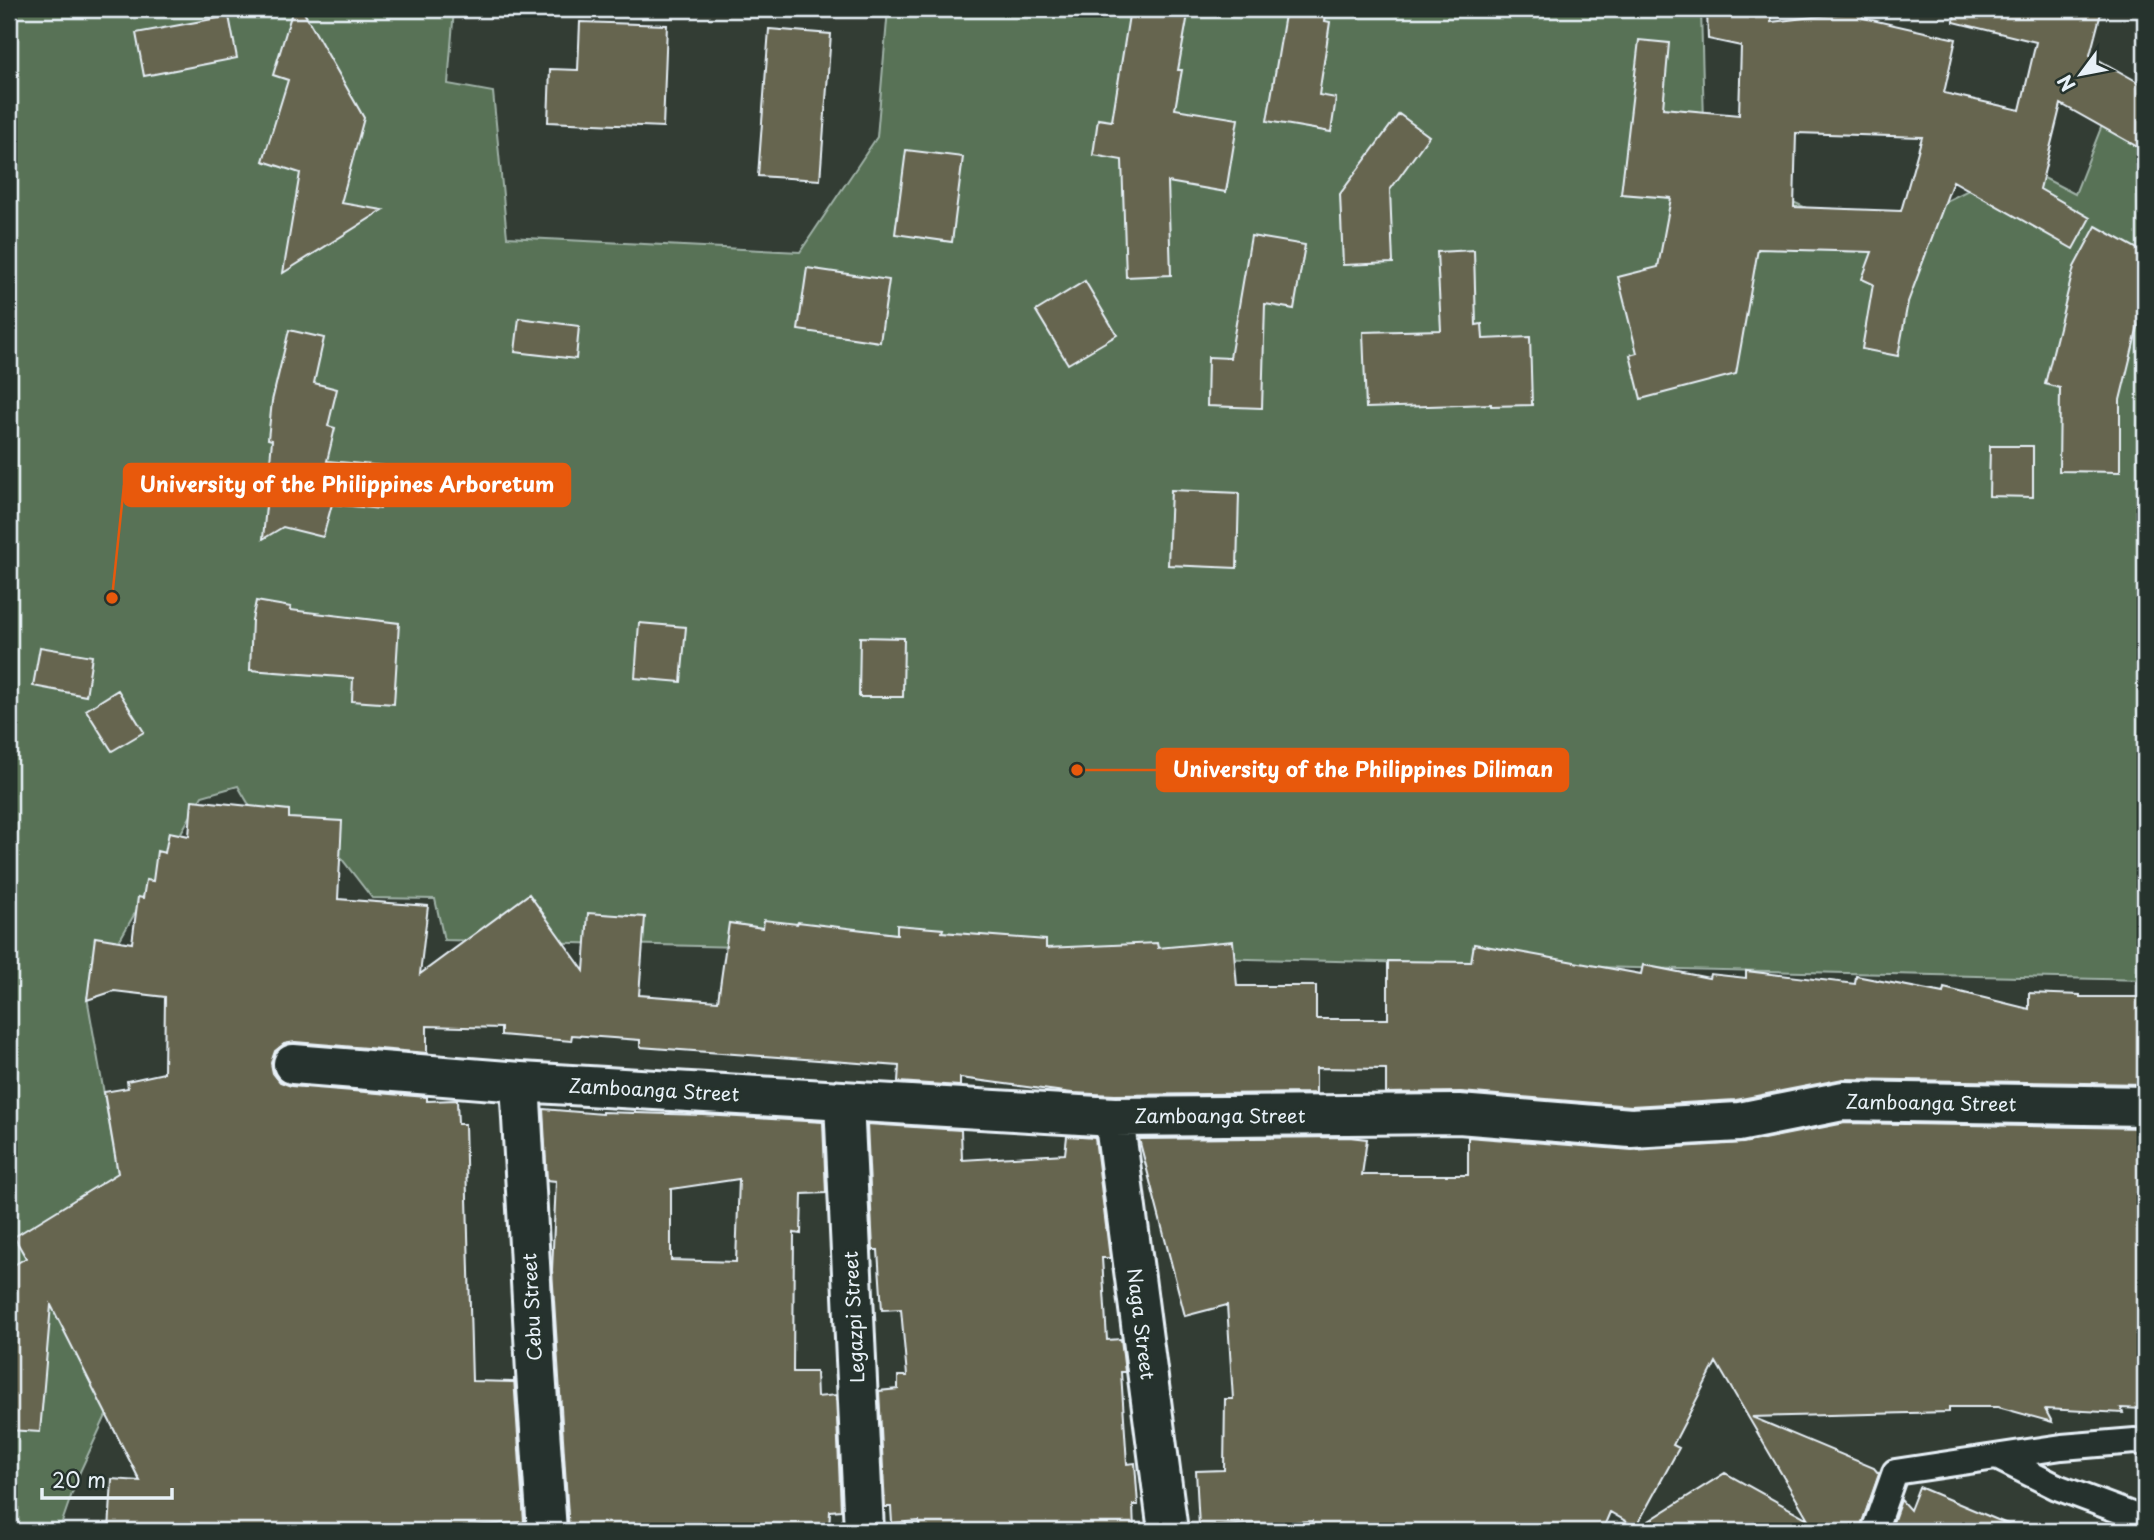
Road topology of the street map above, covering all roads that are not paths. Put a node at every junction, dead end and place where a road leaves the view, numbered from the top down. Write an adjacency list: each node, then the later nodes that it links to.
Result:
1 (293, 1064): 2 (street, Zamboanga Street)
2 (520, 1082): 3 (street, Zamboanga Street); 9 (street, Cebu Street)
3 (844, 1102): 5 (street, Zamboanga Street); 10 (street, Legazpi Street)
4 (2145, 1106): 5 (street, Zamboanga Street)
5 (1114, 1117): 11 (street, Naga Street)
6 (2145, 1443): 7 (lane)
7 (1999, 1458): 8 (lane); 12 (lane)
8 (2145, 1520)
9 (547, 1531)
10 (864, 1531)
11 (1168, 1531)
12 (1874, 1531)

